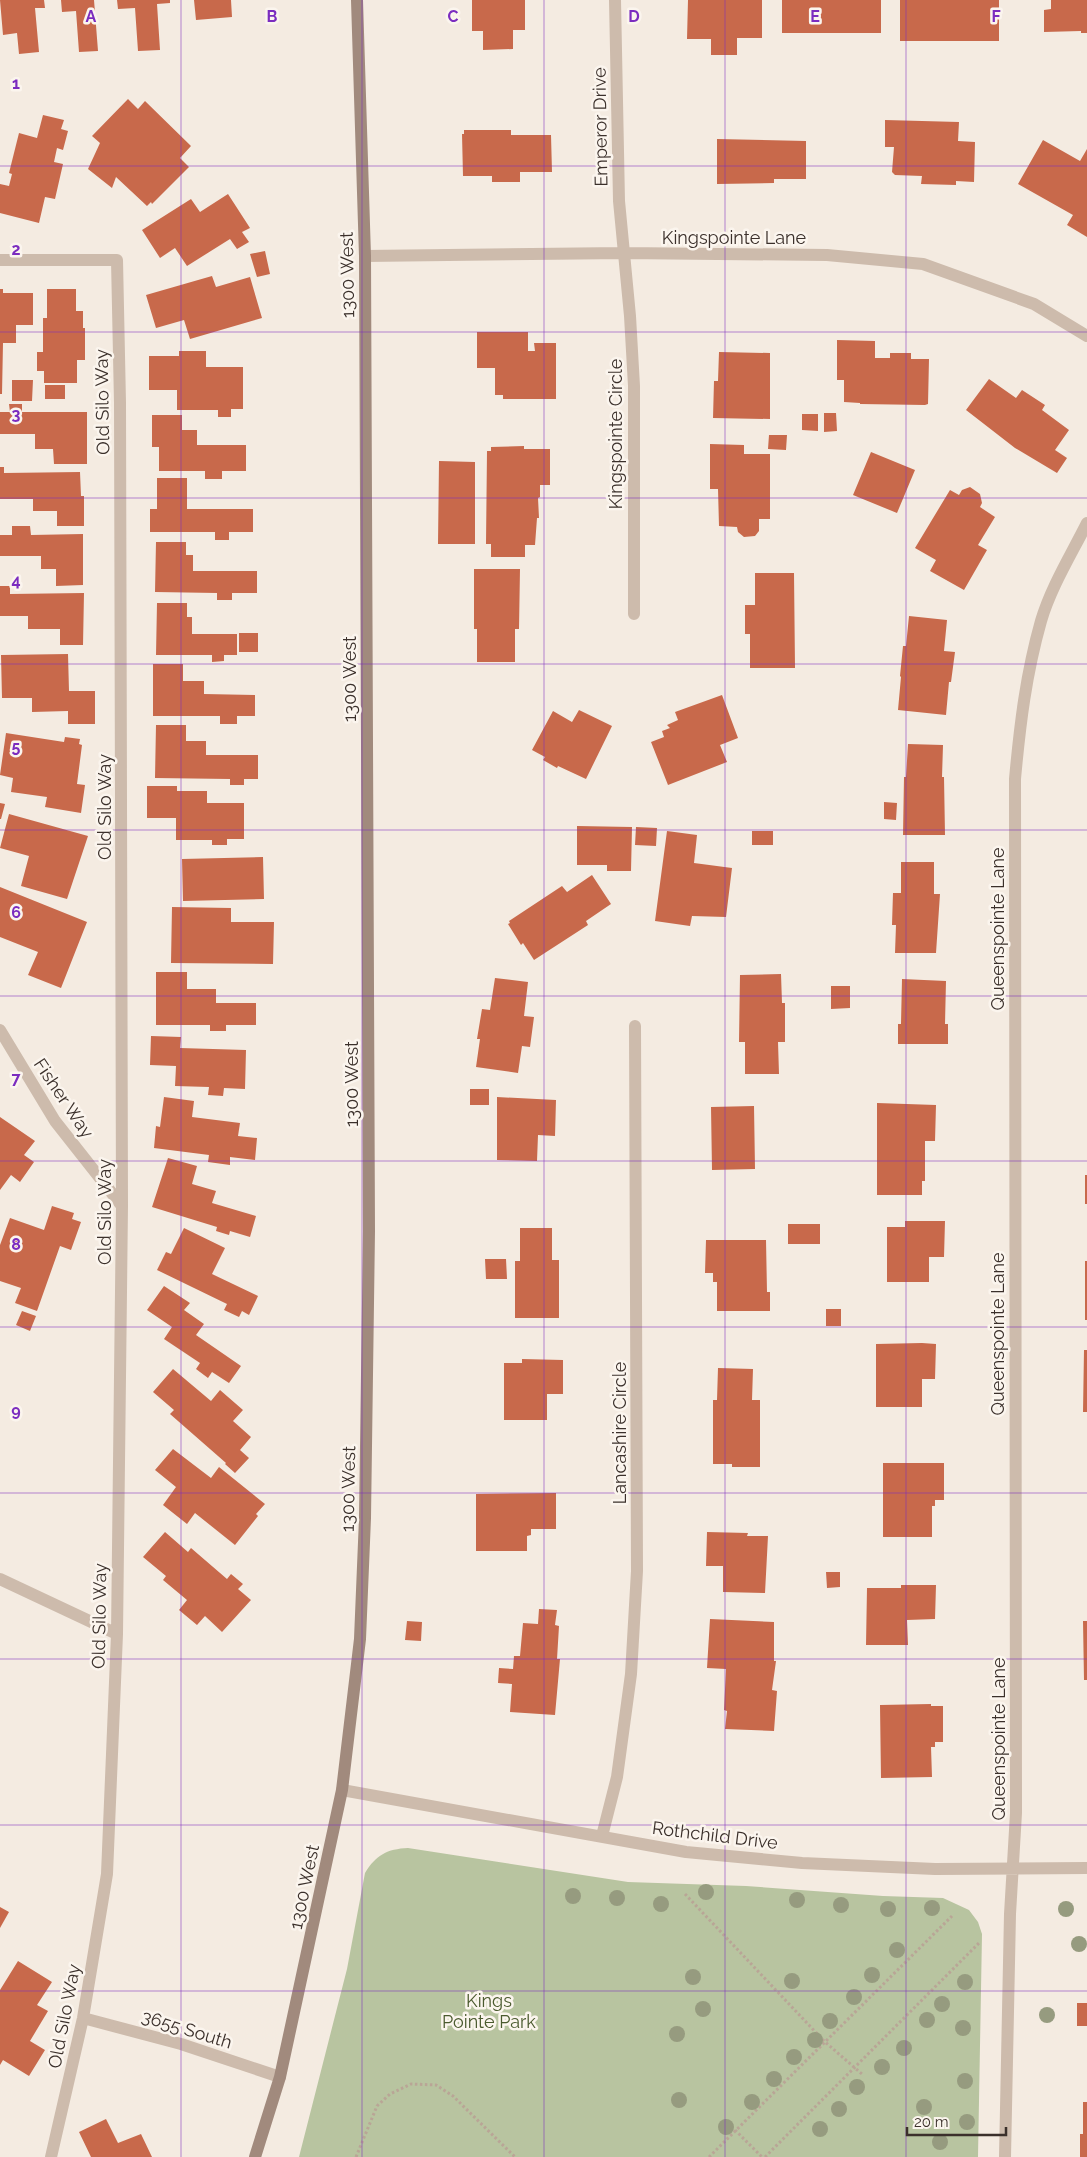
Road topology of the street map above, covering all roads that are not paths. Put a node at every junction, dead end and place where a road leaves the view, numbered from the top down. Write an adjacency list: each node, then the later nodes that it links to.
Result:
1 (357, 0): 4 (street, 1300 West)
2 (615, 0): 3 (street, Emperor Drive)
3 (624, 253): 4 (street, Kingspointe Lane); 6 (street, Kingspointe Lane); 8 (street, Kingspointe Circle)
4 (365, 256): 14 (street, 1300 West)
5 (0, 260): 11 (street, Old Silo Way)
6 (1087, 336)
7 (1087, 523): 16 (street, Queenspointe Lane)
8 (634, 614)
9 (635, 1026): 15 (street, Lancashire Circle)
10 (0, 1030): 11 (street, Fisher Way)
11 (122, 1206): 13 (street, Old Silo Way)
12 (0, 1579): 13 (street)
13 (117, 1634): 18 (street, Old Silo Way)
14 (342, 1790): 15 (street, Rothchild Drive); 19 (street, 1300 West)
15 (602, 1836): 16 (street, Rothchild Drive)
16 (1013, 1868): 17 (street, Rothchild Drive); 22 (street, Queenspointe Lane)
17 (1087, 1868)
18 (83, 2018): 19 (street, 3655 South); 20 (street, Old Silo Way)
19 (280, 2077): 21 (street, 1300 West)
20 (51, 2157)
21 (255, 2157)
22 (1006, 2157)

